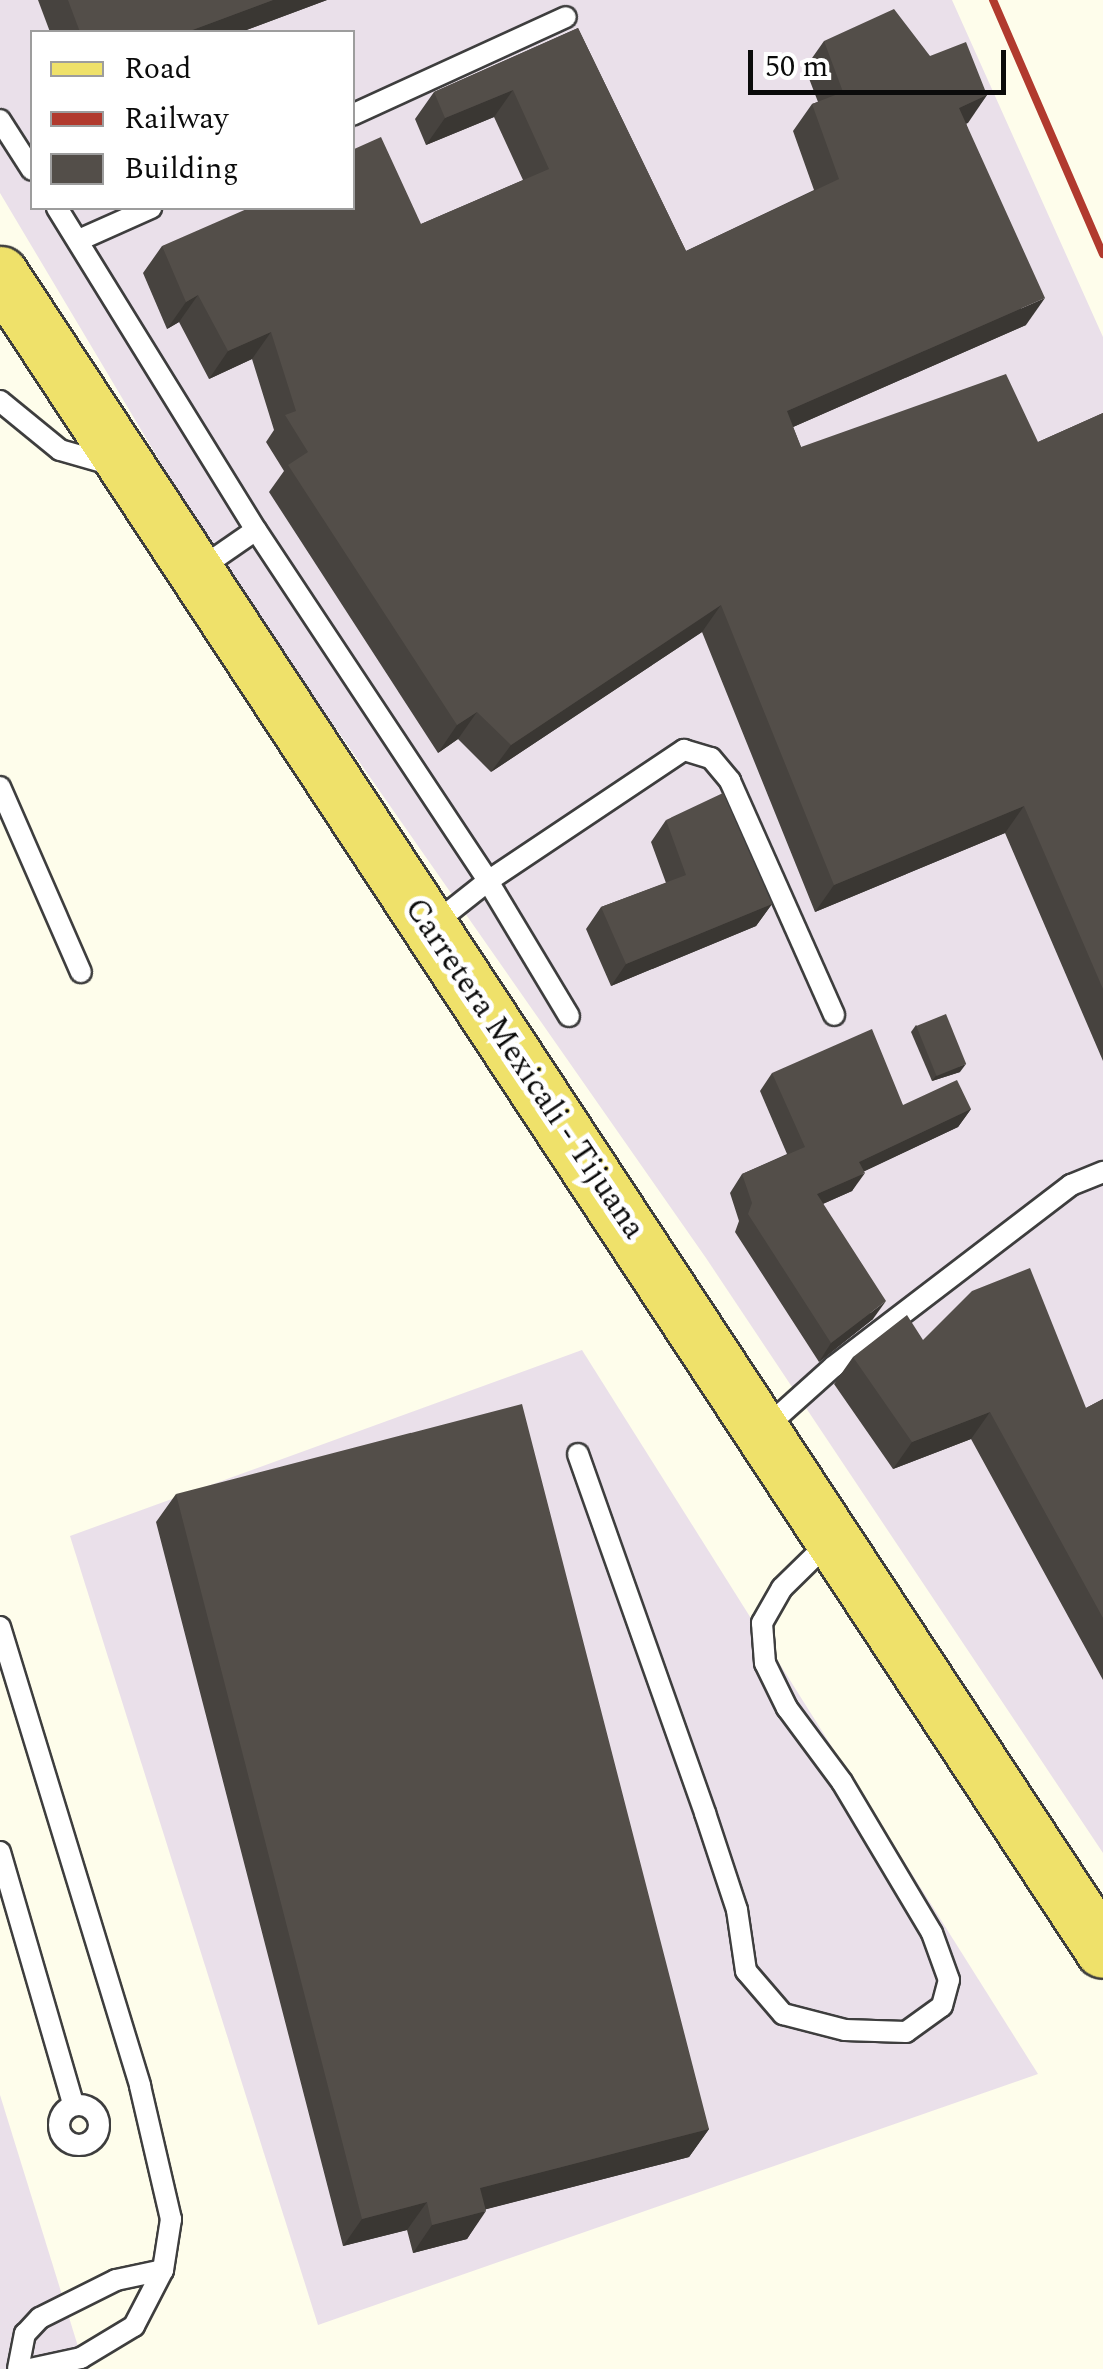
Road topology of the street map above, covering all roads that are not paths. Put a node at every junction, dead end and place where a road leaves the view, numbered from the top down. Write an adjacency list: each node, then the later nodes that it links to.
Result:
1 (566, 17): 2 (lane)
2 (355, 114)
3 (0, 120): 4 (lane)
4 (30, 167)
5 (58, 210): 7 (lane)
6 (146, 210): 7 (lane)
7 (79, 240): 11 (lane)
8 (0, 274): 10 (main road, Carretera Mexicali - Tijuana)
9 (0, 401): 10 (lane)
10 (122, 468): 12 (main road, Carretera Mexicali - Tijuana)
11 (256, 530): 12 (lane); 14 (lane)
12 (192, 574): 15 (main road, Carretera Mexicali - Tijuana)
13 (0, 787): 16 (lane)
14 (488, 881): 15 (lane); 17 (lane); 18 (lane)
15 (430, 927): 20 (main road, Carretera Mexicali - Tijuana)
16 (81, 972)
17 (834, 1014)
18 (569, 1016)
19 (1103, 1172): 20 (lane)
20 (763, 1430): 22 (main road, Carretera Mexicali - Tijuana)
21 (578, 1454): 22 (lane)
22 (832, 1539): 25 (main road, Carretera Mexicali - Tijuana)
23 (0, 1627): 29 (lane)
24 (0, 1852): 28 (lane)
25 (1047, 1864): 26 (main road, Carretera Mexicali - Tijuana); 27 (main road, Carretera Mexicali - Tijuana)
26 (1103, 1906)
27 (1103, 1950)
28 (72, 2104)
29 (163, 2270): 30 (lane); 31 (lane)
30 (18, 2369)
31 (30, 2369)

